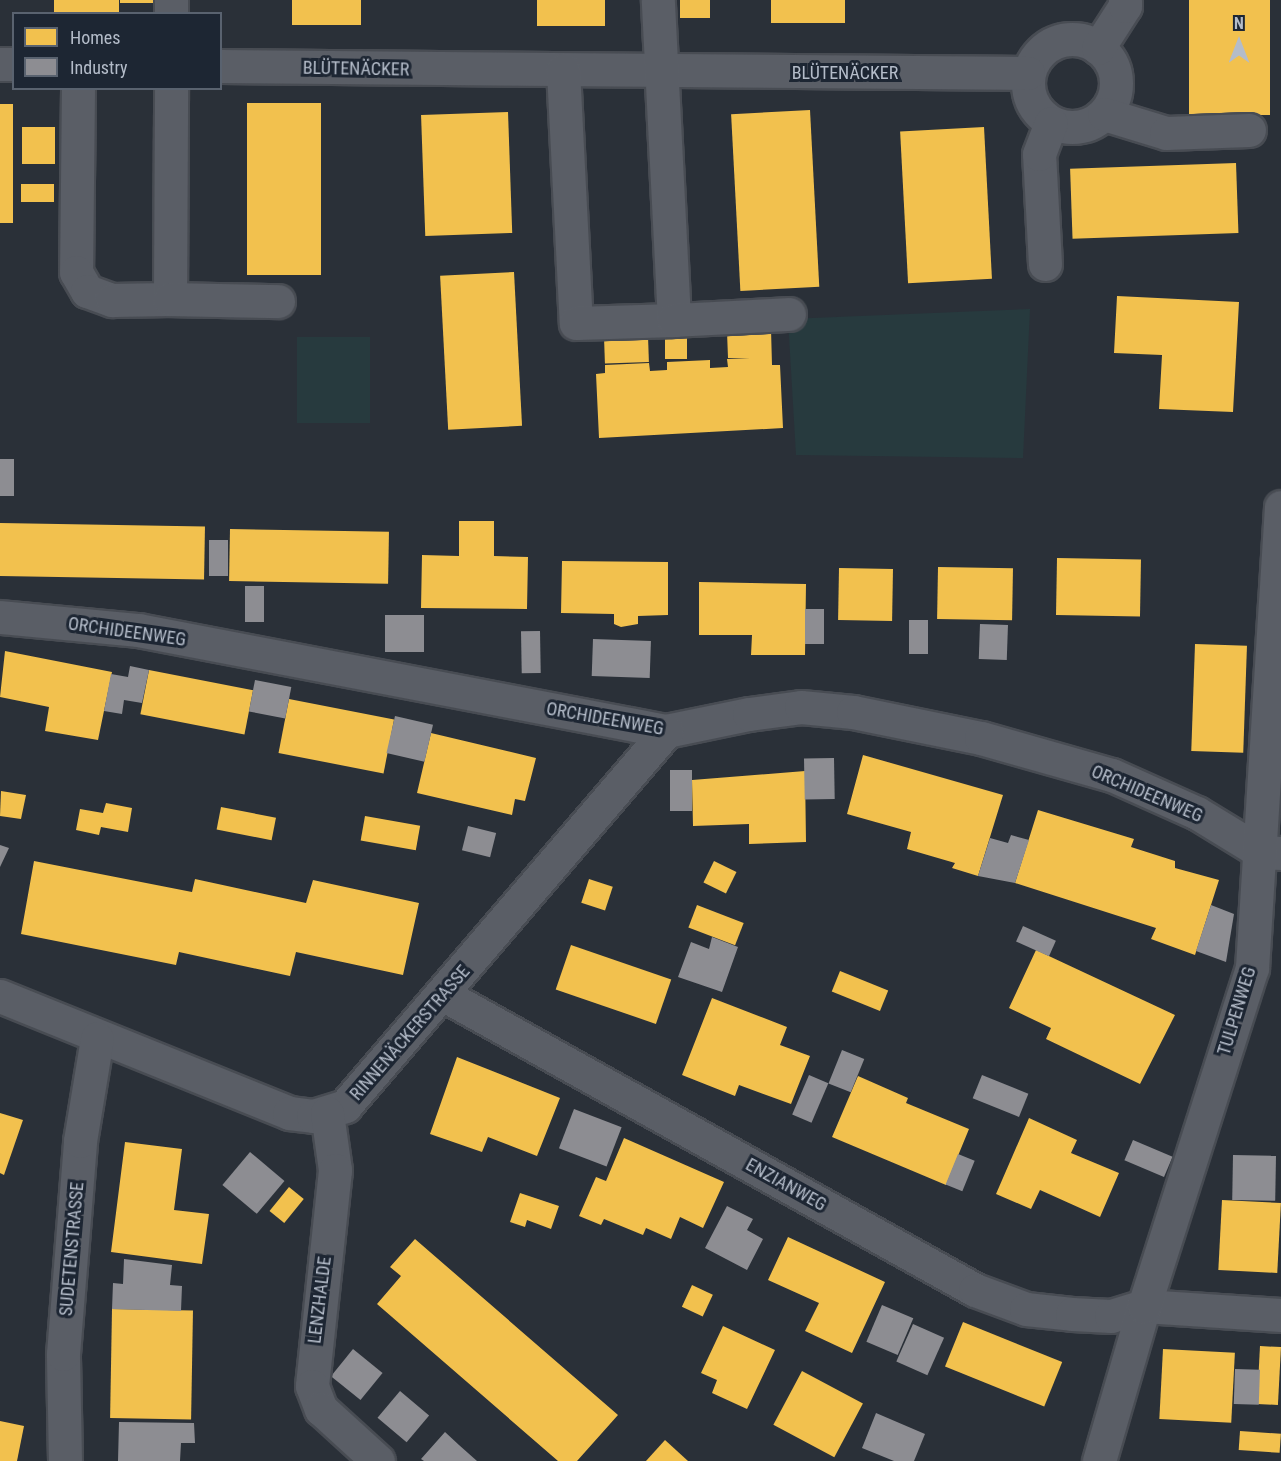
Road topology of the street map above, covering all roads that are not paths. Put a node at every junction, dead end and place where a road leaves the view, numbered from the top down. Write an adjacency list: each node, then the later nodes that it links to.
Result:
1 (658, 0): 6 (street)
2 (1125, 0): 3 (street)
3 (1098, 48): 7 (street); 10 (street)
4 (222, 66): 5 (street, BLÜTENÄCKER)
5 (563, 70): 6 (street, BLÜTENÄCKER); 17 (street)
6 (663, 72): 7 (street, BLÜTENÄCKER); 17 (street)
7 (1028, 73): 11 (street)
8 (78, 90): 14 (street)
9 (171, 90): 14 (street)
10 (1104, 114): 11 (street); 12 (street)
11 (1051, 123): 13 (street)
12 (1249, 130)
13 (1045, 264)
14 (170, 298): 15 (street)
15 (278, 301)
16 (789, 314): 17 (street)
17 (674, 320)
18 (1281, 507): 21 (street, TULPENWEG)
19 (0, 617): 20 (street, ORCHIDEENWEG)
20 (666, 732): 21 (street, ORCHIDEENWEG); 22 (street, RINNENÄCKERSTRASSE)
21 (1271, 853): 26 (street, TULPENWEG)
22 (444, 995): 25 (street, RINNENÄCKERSTRASSE); 26 (street, ENZIANWEG)
23 (0, 996): 24 (street, RINNENÄCKERSTRASSE)
24 (97, 1038): 25 (street, RINNENÄCKERSTRASSE); 28 (street, SUDETENSTRASSE)
25 (327, 1113): 29 (street, LENZHALDE)
26 (1144, 1306): 27 (street); 30 (street, TULPENWEG)
27 (1281, 1315)
28 (65, 1461)
29 (378, 1461)
30 (1099, 1461)

